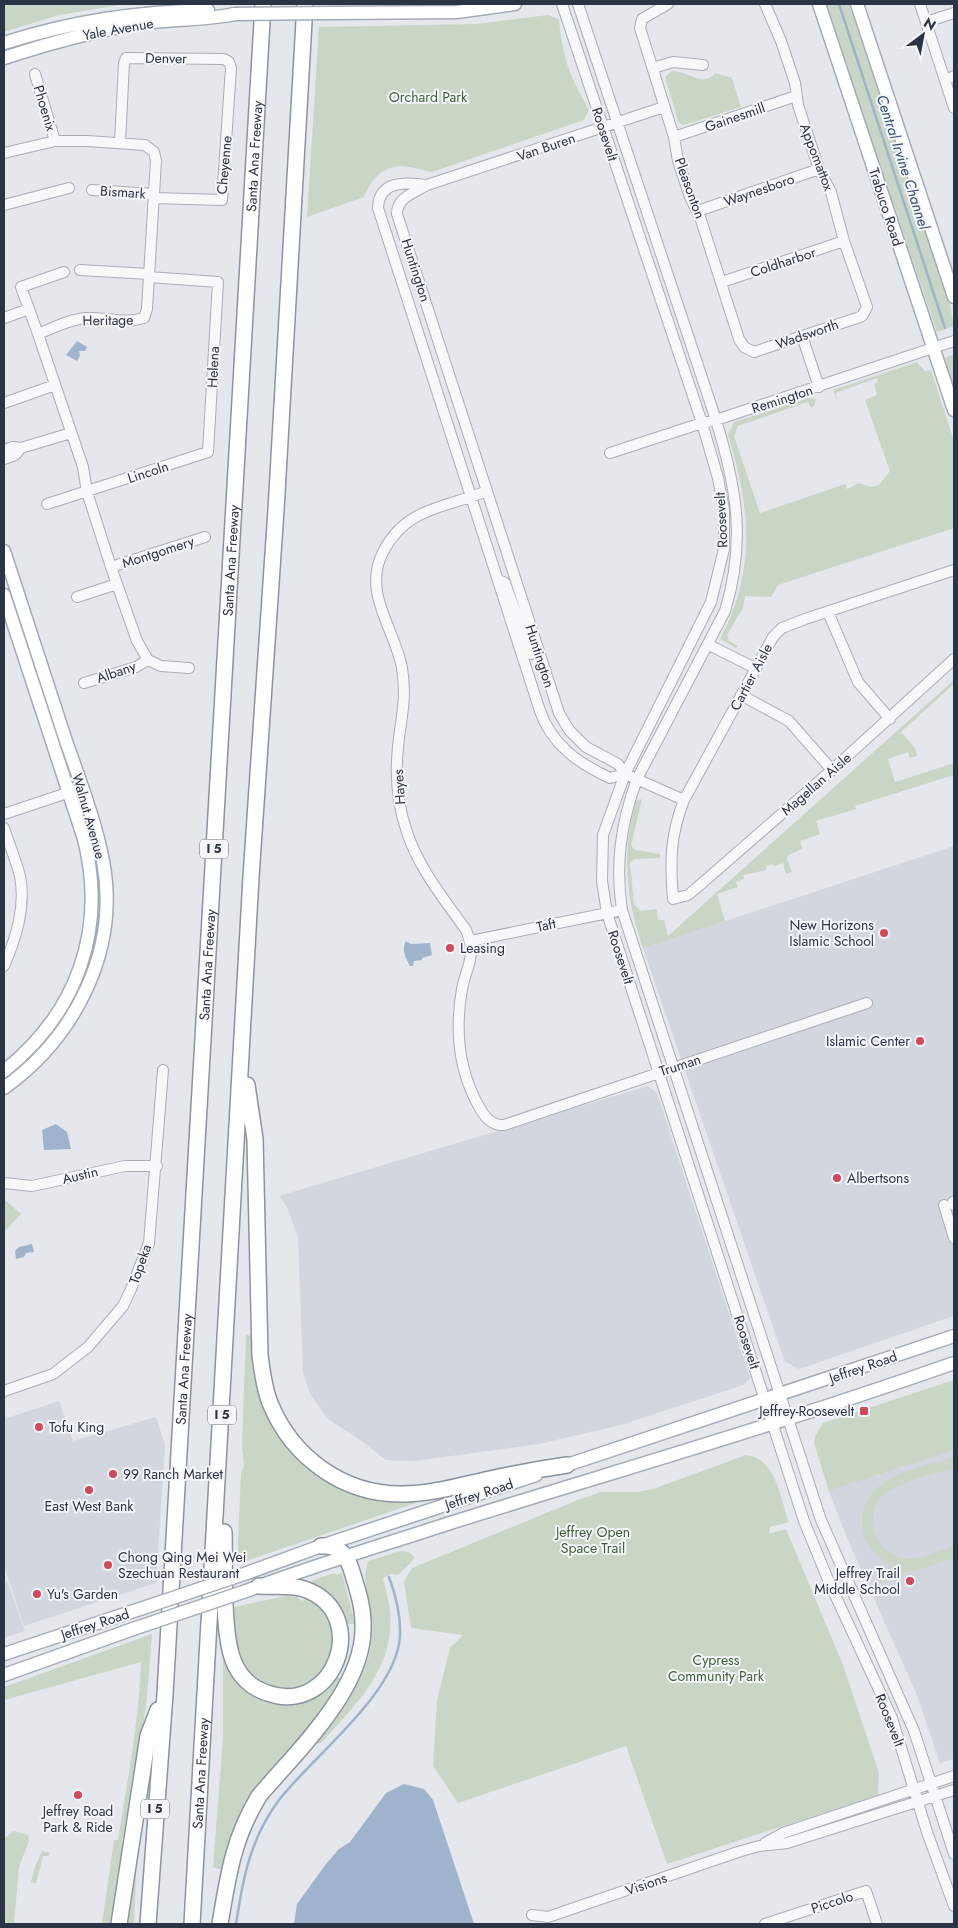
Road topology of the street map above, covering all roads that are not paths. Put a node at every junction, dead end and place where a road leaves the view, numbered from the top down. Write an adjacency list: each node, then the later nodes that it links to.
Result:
1 (263, 4): 127 (highway, Santa Ana Freeway / I 5)
2 (305, 4): 100 (highway, Santa Ana Freeway / I 5)
3 (515, 4): 12 (main road, Yale Avenue, bridge)
4 (562, 4): 25 (street, Roosevelt)
5 (578, 4): 24 (street, Roosevelt)
6 (668, 4): 18 (street, Pleasonton)
7 (765, 4): 21 (street, Appomattox)
8 (819, 4): 49 (main road, Trabuco Road)
9 (857, 4): 42 (main road)
10 (920, 4): 13 (street)
11 (954, 13): 13 (street)
12 (236, 14): 14 (main road, Yale Avenue); 15 (main road, Yale Avenue)
13 (926, 22): 20 (street)
14 (4, 43)
15 (4, 58)
16 (229, 62): 28 (street, Denver); 34 (street, Cheyenne)
17 (703, 65): 18 (street)
18 (653, 68): 22 (street, Pleasonton)
19 (35, 74): 27 (street, Phoenix)
20 (949, 78): 23 (street)
21 (796, 96): 26 (street, Gainesmill); 30 (street, Appomattox)
22 (664, 107): 24 (street, Van Buren); 26 (street, Pleasonton)
23 (954, 108)
24 (616, 123): 25 (street, Van Buren); 55 (street, Roosevelt)
25 (603, 128): 31 (street, Van Buren); 56 (street, Roosevelt)
26 (674, 137): 36 (street, Pleasonton)
27 (55, 141): 28 (street, Heritage); 29 (street, Heritage)
28 (120, 143): 34 (street, Heritage)
29 (4, 151)
30 (819, 169): 36 (street, Waynesboro); 37 (street, Appomattox)
31 (427, 185): 63 (street, Huntington); 65 (street, Huntington)
32 (69, 188): 35 (street)
33 (92, 190): 34 (street, Bismark)
34 (154, 196): 40 (street, Heritage)
35 (4, 205)
36 (698, 211): 41 (street, Pleasonton)
37 (844, 241): 41 (street, Coldharbor); 44 (street, Appomattox)
38 (80, 270): 40 (street)
39 (64, 272): 43 (street)
40 (149, 275): 46 (street, Heritage); 60 (street, Helena)
41 (722, 282): 50 (street, Pleasonton)
42 (954, 297)
43 (29, 309): 45 (street); 46 (street)
44 (866, 312): 47 (street, Wadsworth)
45 (4, 318)
46 (38, 334): 51 (street)
47 (802, 336): 50 (street, Wadsworth); 52 (street)
48 (954, 341): 49 (street, Remington)
49 (933, 347): 52 (street, Remington); 54 (main road, Trabuco Road)
50 (747, 350)
51 (55, 384): 53 (street); 57 (street)
52 (820, 386): 55 (street, Remington)
53 (4, 403)
54 (954, 410)
55 (716, 420): 56 (street, Remington); 75 (street, Roosevelt)
56 (702, 423): 61 (street, Remington); 85 (street, Roosevelt)
57 (72, 433): 58 (street); 64 (street)
58 (21, 448): 59 (street); 62 (street)
59 (4, 450)
60 (208, 452): 64 (street, Lincoln)
61 (610, 453)
62 (4, 459)
63 (487, 491): 65 (street, Hayes); 76 (street, Huntington)
64 (87, 492): 66 (street, Lincoln); 69 (street)
65 (471, 497): 76 (street, Huntington); 95 (street, Hayes)
66 (47, 504)
67 (205, 536): 69 (street, Montgomery)
68 (4, 551): 87 (main road, Walnut Avenue)
69 (112, 567): 71 (street)
70 (954, 570): 74 (street, Cartier Aisle)
71 (117, 584): 73 (street); 78 (street)
72 (4, 595): 88 (main road, Walnut Avenue)
73 (78, 597)
74 (828, 612): 80 (street, Cartier Aisle); 83 (street)
75 (709, 645): 80 (street); 86 (street, Roosevelt)
76 (530, 654): 85 (street, Huntington); 85 (street, Huntington)
77 (954, 659): 83 (street, Magellan Aisle)
78 (148, 660): 79 (street); 81 (street, Albany)
79 (189, 668)
80 (755, 668): 82 (street, Cartier Aisle)
81 (84, 683)
82 (742, 695): 84 (street); 89 (street, Cartier Aisle)
83 (890, 719): 84 (street, Magellan Aisle)
84 (832, 770): 92 (street, Magellan Aisle)
85 (625, 774): 86 (street, Huntington); 94 (street, Roosevelt)
86 (637, 779): 89 (street, Huntington); 93 (street, Roosevelt)
87 (82, 788): 88 (street); 99 (main road, Walnut Avenue)
88 (69, 793): 90 (street); 98 (main road, Walnut Avenue)
89 (684, 800): 92 (street, Cartier Aisle)
90 (4, 814)
91 (4, 828): 96 (street)
92 (672, 900)
93 (622, 910): 94 (street, Taft); 101 (street, Roosevelt)
94 (607, 912): 95 (street, Taft); 104 (street, Roosevelt)
95 (470, 941): 106 (street, Hayes)
96 (4, 966)
97 (867, 1003): 101 (street, Truman)
98 (45, 1032): 99 (main road); 102 (main road, Walnut Avenue)
99 (54, 1043): 105 (main road, Walnut Avenue)
100 (242, 1051): 120 (highway, Santa Ana Freeway / I 5); 121 (highway)
101 (672, 1068): 104 (street, Truman); 110 (street, Roosevelt)
102 (4, 1070)
103 (163, 1070): 107 (street, Topeka)
104 (659, 1072): 106 (street, Truman); 111 (street, Roosevelt)
105 (4, 1088)
106 (493, 1124)
107 (157, 1166): 108 (street, Austin); 115 (street, Topeka)
108 (4, 1183)
109 (951, 1204): 112 (street)
110 (724, 1220): 111 (street); 116 (street, Roosevelt)
111 (708, 1226): 117 (street, Roosevelt)
112 (954, 1238)
113 (954, 1336): 116 (main road, Jeffrey Road)
114 (954, 1363): 118 (main road, Jeffrey Road)
115 (4, 1392)
116 (782, 1395): 117 (main road, Jeffrey Road); 118 (street, Roosevelt)
117 (766, 1400): 119 (street, Roosevelt); 121 (main road, Jeffrey Road)
118 (789, 1419): 119 (main road, Jeffrey Road); 129 (street, Roosevelt)
119 (774, 1424): 123 (main road, Jeffrey Road); 130 (street, Roosevelt)
120 (221, 1441): 124 (highway); 140 (highway, Santa Ana Freeway / I 5)
121 (568, 1465): 122 (main road, Jeffrey Road)
122 (321, 1546): 123 (highway); 125 (main road, Jeffrey Road, bridge)
123 (347, 1556): 124 (main road, Jeffrey Road); 141 (highway)
124 (252, 1588): 126 (main road, Jeffrey Road, bridge)
125 (4, 1654)
126 (4, 1675)
127 (165, 1694): 138 (highway); 139 (highway, Santa Ana Freeway / I 5)
128 (954, 1776): 129 (street, Visions)
129 (932, 1784): 130 (street, Visions); 132 (street, Roosevelt)
130 (915, 1789): 133 (street, Roosevelt); 134 (street, Visions)
131 (954, 1790): 132 (street, Visions)
132 (935, 1796): 133 (street, Visions); 135 (street, Roosevelt)
133 (918, 1801): 134 (street, Visions); 136 (street, Roosevelt)
134 (760, 1846): 137 (street, Visions)
135 (954, 1854)
136 (954, 1906)
137 (532, 1915)
138 (119, 1924)
139 (148, 1924)
140 (192, 1924)
141 (220, 1924)
142 (764, 1924): 143 (street, Piccolo)
143 (877, 1924)

